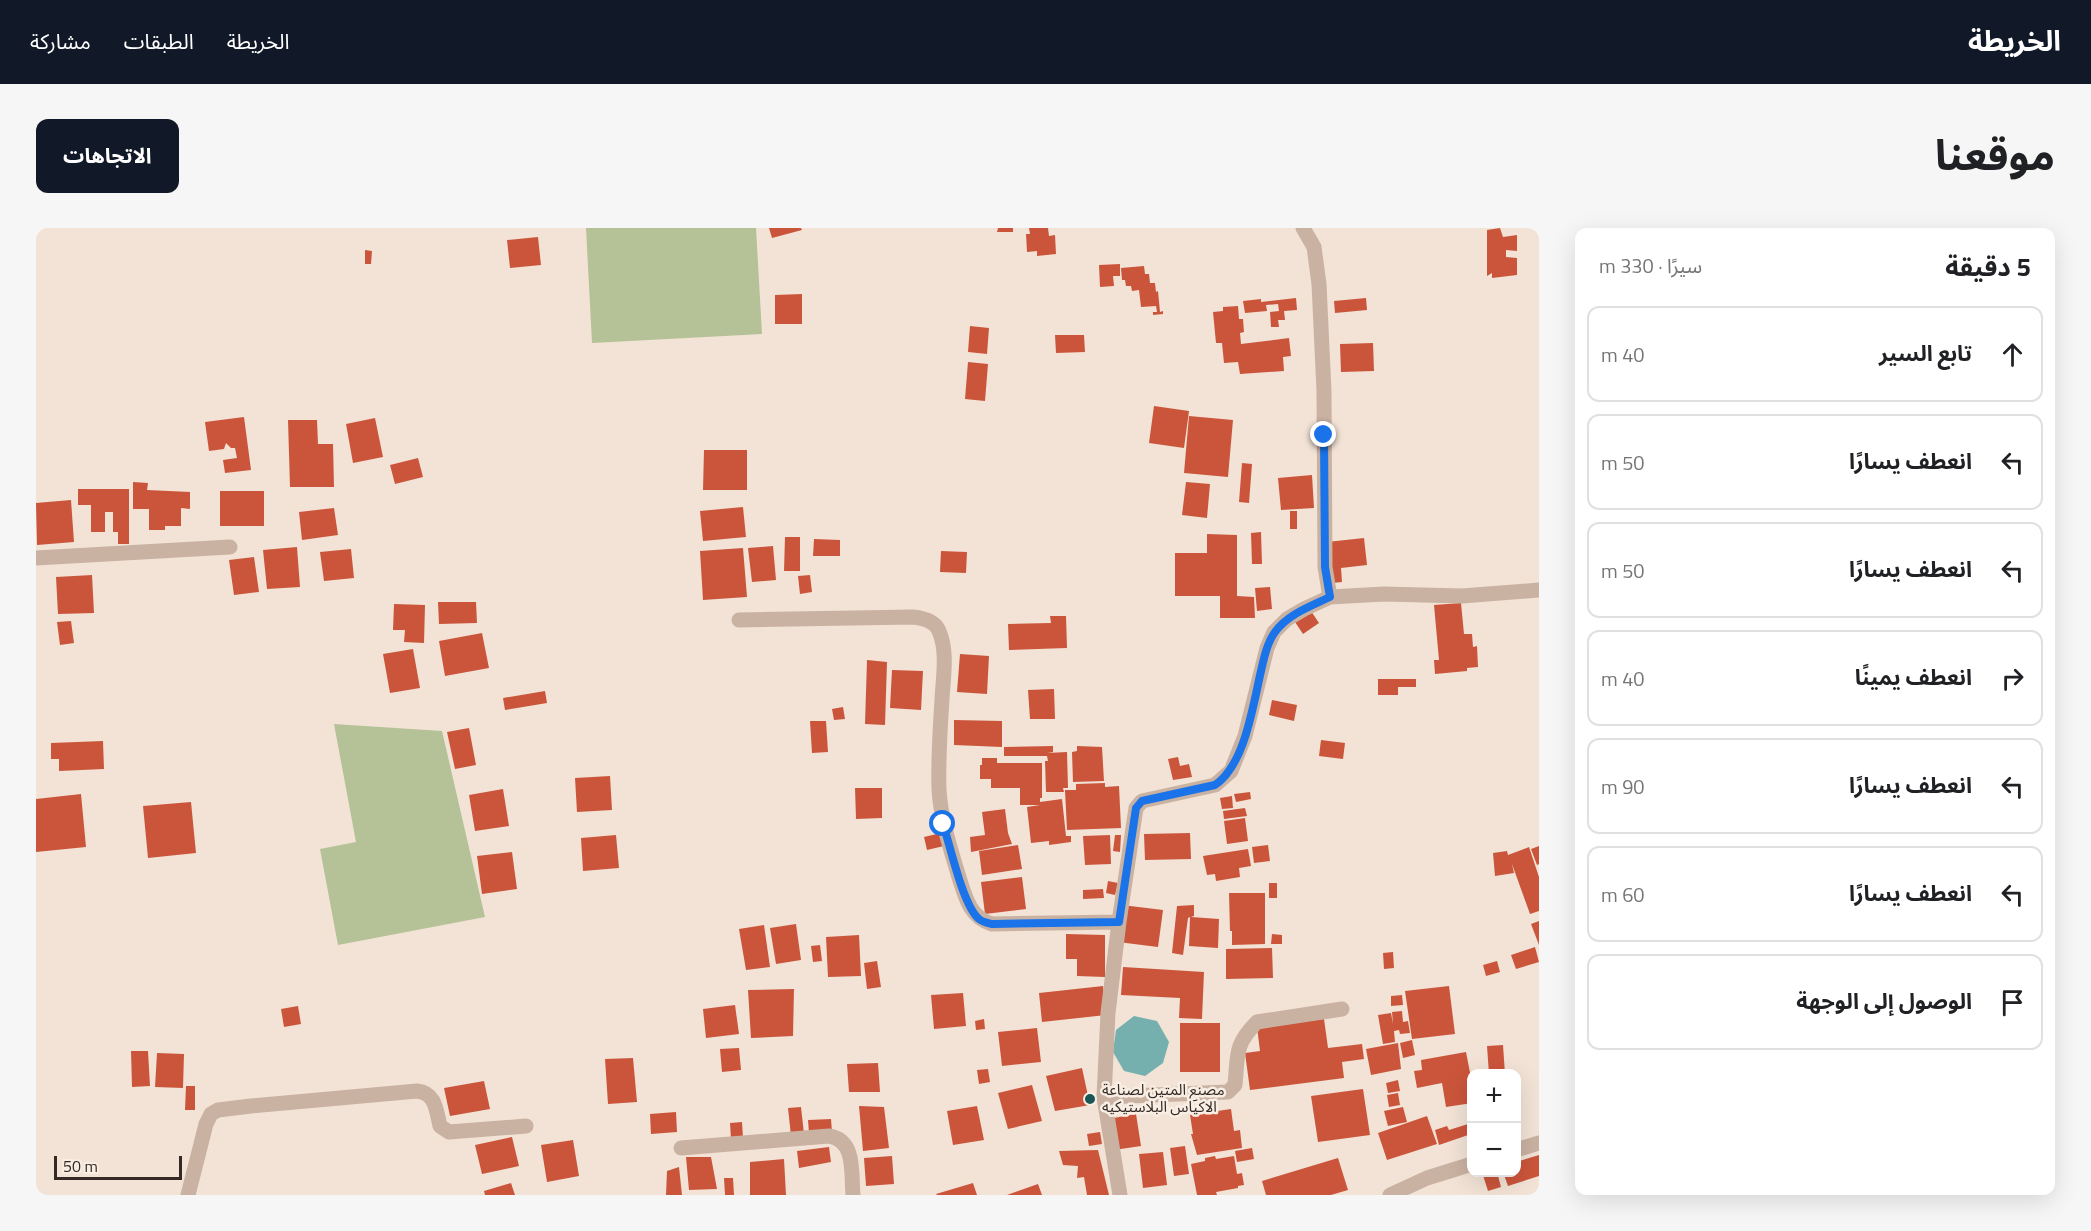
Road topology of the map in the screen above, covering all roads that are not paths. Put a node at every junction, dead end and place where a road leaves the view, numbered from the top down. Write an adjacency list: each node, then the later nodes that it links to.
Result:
1 (1303, 228): 5 (street)
2 (230, 547): 3 (street)
3 (36, 558)
4 (1539, 591): 5 (street)
5 (1330, 597): 7 (street)
6 (739, 620): 7 (street)
7 (1119, 922): 9 (street)
8 (1342, 1009): 9 (street)
9 (1104, 1097): 17 (street)
10 (526, 1126): 15 (street)
11 (1539, 1143): 13 (street)
12 (681, 1148): 16 (street)
13 (1521, 1148)
14 (1467, 1166): 18 (street)
15 (188, 1195)
16 (853, 1195)
17 (1120, 1195)
18 (1390, 1195)

